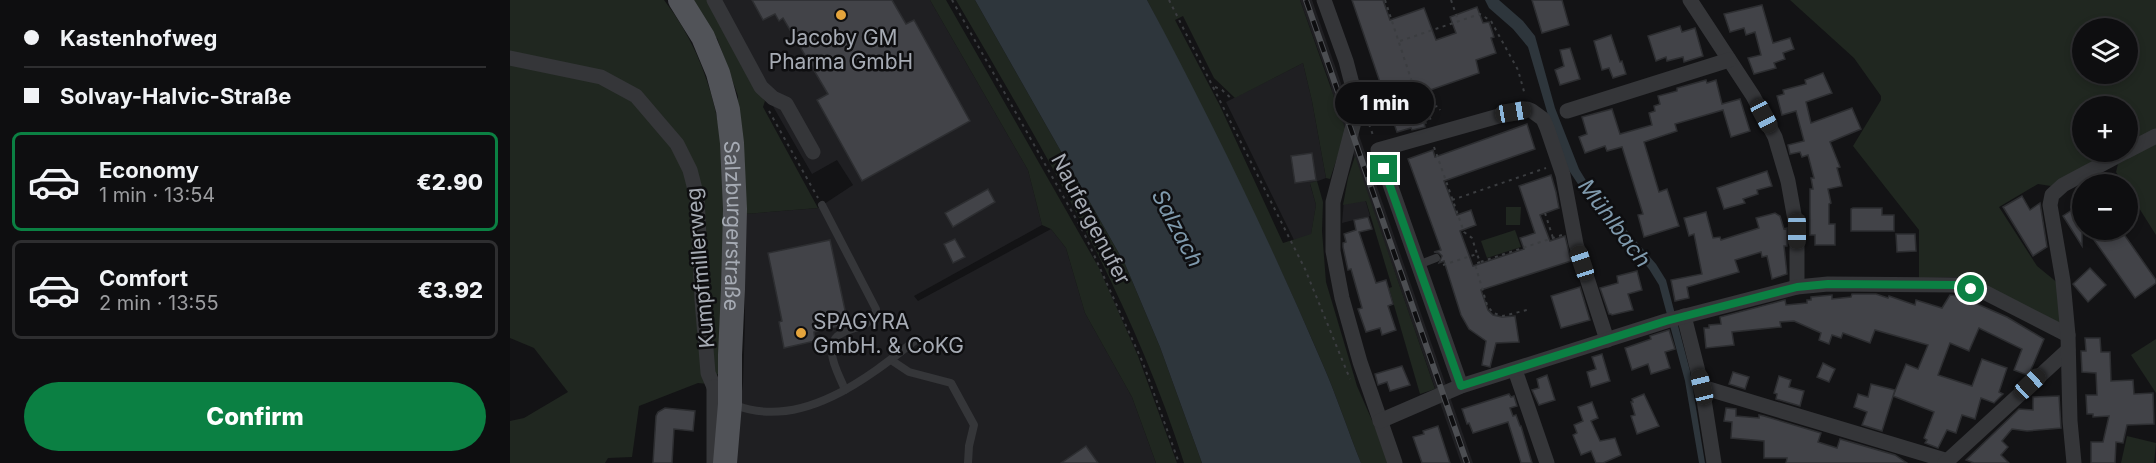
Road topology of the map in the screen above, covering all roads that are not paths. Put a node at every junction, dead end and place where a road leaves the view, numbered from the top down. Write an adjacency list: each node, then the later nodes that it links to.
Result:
1 (680, 0): 25 (main road, Salzburgerstraße)
2 (714, 0): 10 (street)
3 (1324, 0): 26 (street)
4 (1690, 0): 6 (street)
5 (510, 58): 25 (street, Kumpfmillerweg)
6 (1730, 60): 7 (street); 15 (street)
7 (1567, 111)
8 (2156, 136): 9 (street)
9 (2138, 145)
10 (813, 152)
11 (2106, 162): 19 (street)
12 (822, 206): 24 (lane)
13 (1436, 258): 14 (lane)
14 (1419, 268): 18 (street); 22 (street)
15 (1797, 287): 16 (street); 19 (street)
16 (1676, 318): 18 (street); 23 (street)
17 (917, 339): 20 (lane)
18 (1607, 340): 21 (street)
19 (2068, 342): 27 (street); 34 (street)
20 (891, 360): 24 (lane); 30 (lane)
21 (1515, 370): 22 (street); 32 (street)
22 (1461, 386): 26 (street)
23 (1702, 387): 27 (street); 33 (street)
24 (845, 390): 25 (lane)
25 (722, 396): 28 (street, Kumpfmillerweg); 29 (main road, Salzburgerstraße)
26 (1380, 421): 31 (street)
27 (1946, 462)
28 (714, 463)
29 (724, 463)
30 (968, 463)
31 (1395, 463)
32 (1547, 463)
33 (1714, 463)
34 (2074, 463)

